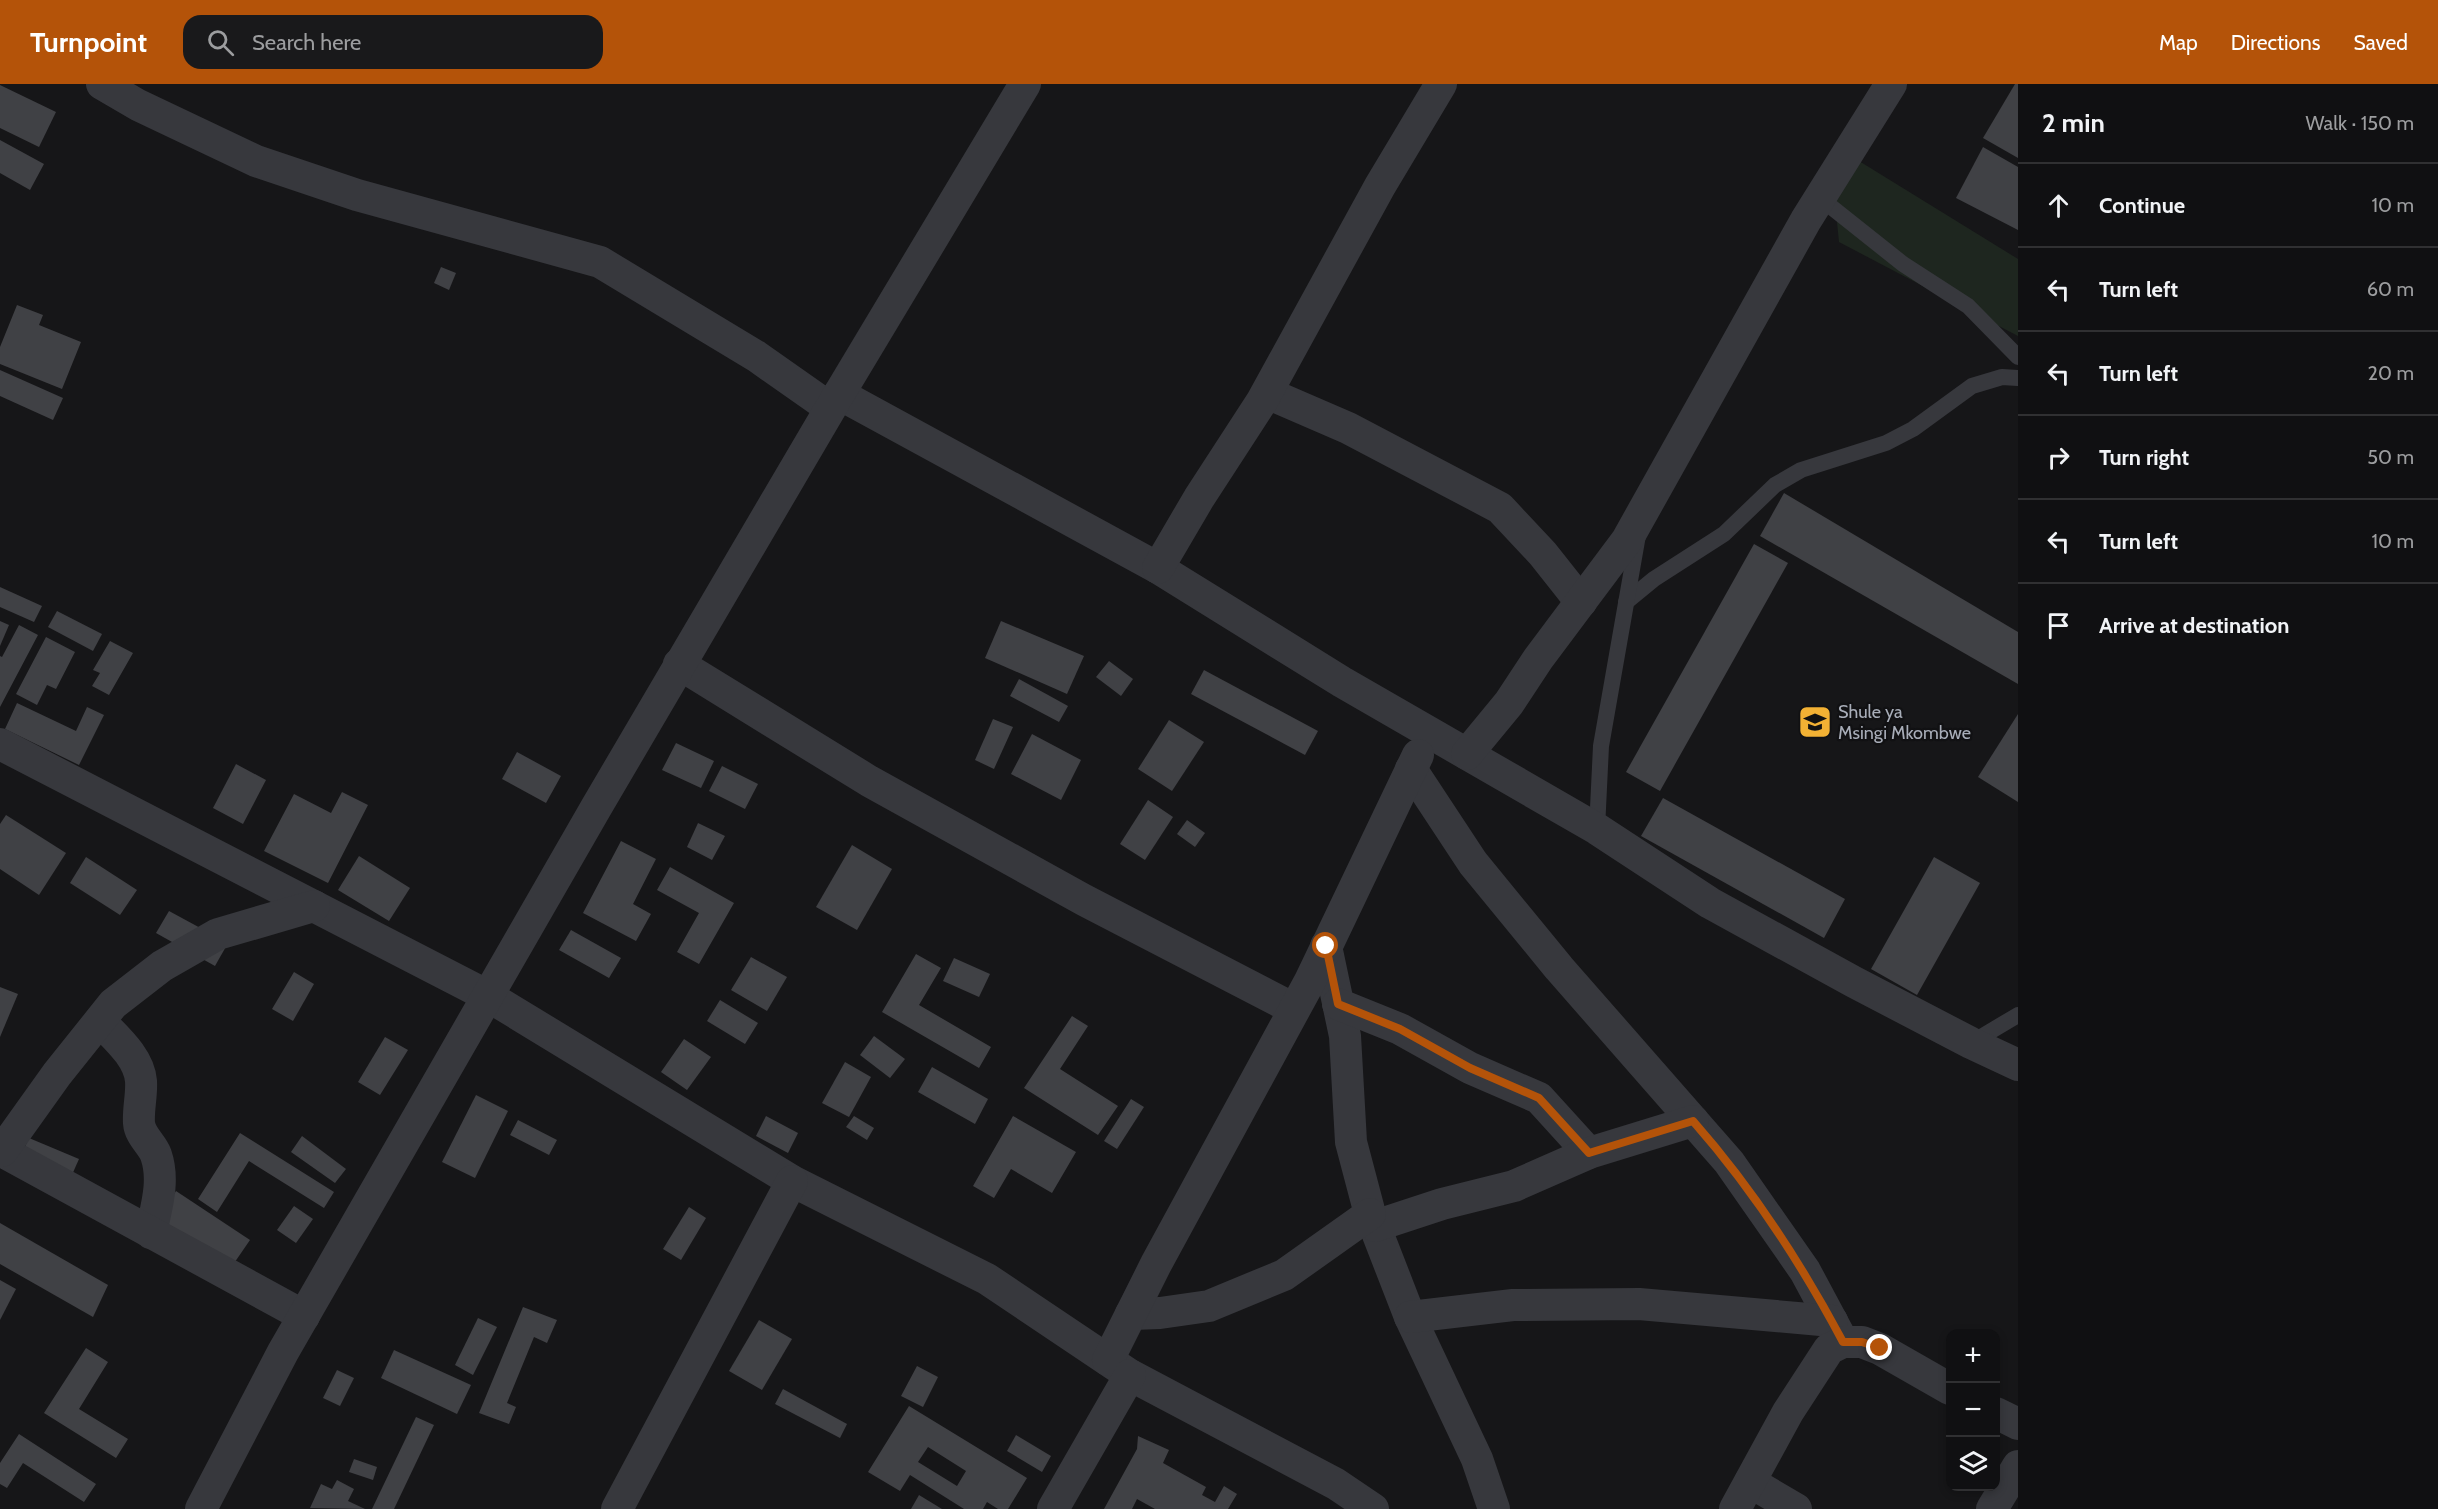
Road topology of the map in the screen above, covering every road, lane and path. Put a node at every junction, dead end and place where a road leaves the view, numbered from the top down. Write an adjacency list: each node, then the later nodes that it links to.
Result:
1 (102, 84): 9 (street)
2 (1440, 84): 8 (street)
3 (1891, 84): 5 (street)
4 (1022, 85): 9 (street)
5 (1820, 198): 6 (lane); 10 (street)
6 (2018, 357)
7 (2018, 378): 13 (lane)
8 (1267, 393): 11 (street); 12 (street)
9 (835, 401): 11 (street); 14 (street)
10 (1642, 511): 12 (street); 13 (lane)
11 (1158, 568): 15 (street)
12 (1581, 602): 17 (street)
13 (1626, 602): 19 (lane)
14 (679, 664): 22 (street); 24 (street)
15 (1428, 732): 17 (street); 18 (street)
16 (0, 744): 20 (street)
17 (1467, 754): 19 (street)
18 (1411, 769): 21 (street); 29 (street)
19 (1597, 829): 27 (street)
20 (314, 906): 22 (street); 26 (street)
21 (1326, 946): 23 (street); 24 (street)
22 (488, 996): 32 (street); 36 (street)
23 (1338, 1004): 31 (street); 33 (street)
24 (1294, 1009): 35 (street)
25 (2018, 1015): 27 (lane)
26 (100, 1021): 30 (street); 34 (street)
27 (1971, 1043): 28 (street)
28 (2018, 1065)
29 (1693, 1121): 31 (street); 38 (street)
30 (1, 1151): 34 (street)
31 (1589, 1153): 33 (street)
32 (792, 1181): 39 (street); 46 (street)
33 (1373, 1220): 35 (street); 37 (street)
34 (151, 1233): 36 (street)
35 (1131, 1314): 39 (street)
36 (304, 1316): 45 (street)
37 (1410, 1317): 38 (street); 49 (street)
38 (1838, 1331): 40 (street); 44 (street)
39 (1119, 1368): 47 (street); 48 (street)
40 (1946, 1387)
41 (2000, 1415): 42 (street)
42 (2018, 1424)
43 (2018, 1466): 51 (street)
44 (1743, 1496): 50 (street)
45 (201, 1509)
46 (617, 1509)
47 (1053, 1509)
48 (1373, 1509)
49 (1494, 1509)
50 (1796, 1509)
51 (1992, 1509)

